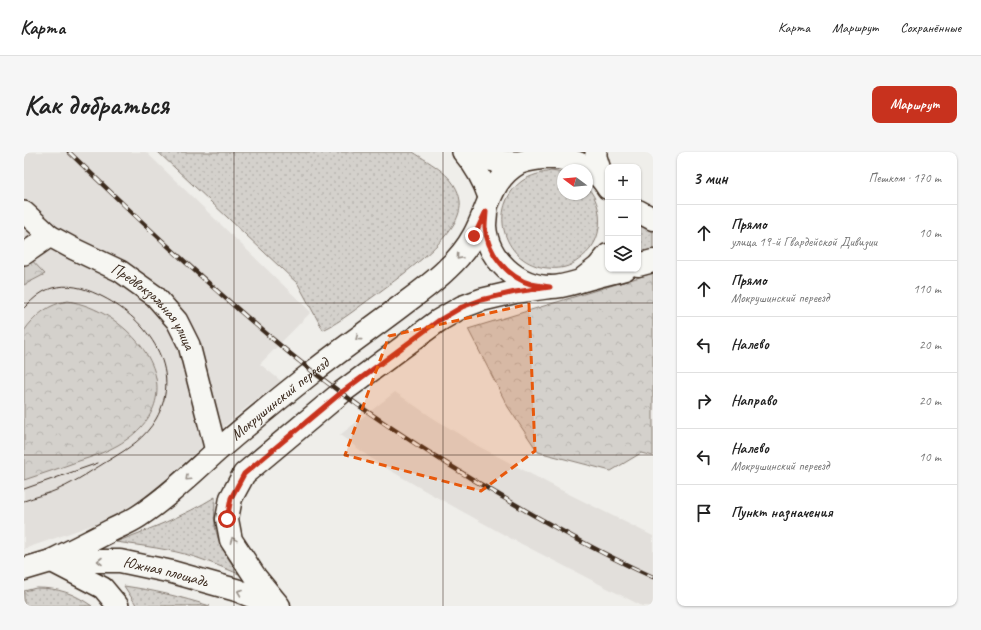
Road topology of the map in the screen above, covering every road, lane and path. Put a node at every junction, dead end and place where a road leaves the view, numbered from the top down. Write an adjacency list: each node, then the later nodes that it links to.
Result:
1 (464, 152): 4 (street); 6 (street)
2 (596, 152): 5 (street)
3 (550, 153): 4 (main road); 5 (main road)
4 (520, 162): 6 (main road, Мокрушинский переезд)
5 (605, 184)
6 (488, 204): 17 (main road); 18 (main road, Мокрушинский переезд, one-way to 18)
7 (24, 212): 10 (street, Предвокзальная улица)
8 (641, 213): 9 (main road)
9 (653, 219)
10 (50, 236): 11 (street); 18 (street, Предвокзальная улица)
11 (24, 254)
12 (605, 259): 16 (main road)
13 (653, 261): 14 (main road)
14 (641, 264)
15 (614, 272): 16 (main road)
16 (576, 282): 17 (main road)
17 (550, 287): 22 (main road, one-way to 17)
18 (216, 451): 19 (main road, Мокрушинский переезд, one-way to 19)
19 (51, 561): 20 (main road, Южная площадь); 21 (street); 22 (main road, Южная площадь, one-way to 19)
20 (24, 569)
21 (118, 606)
22 (278, 606)

